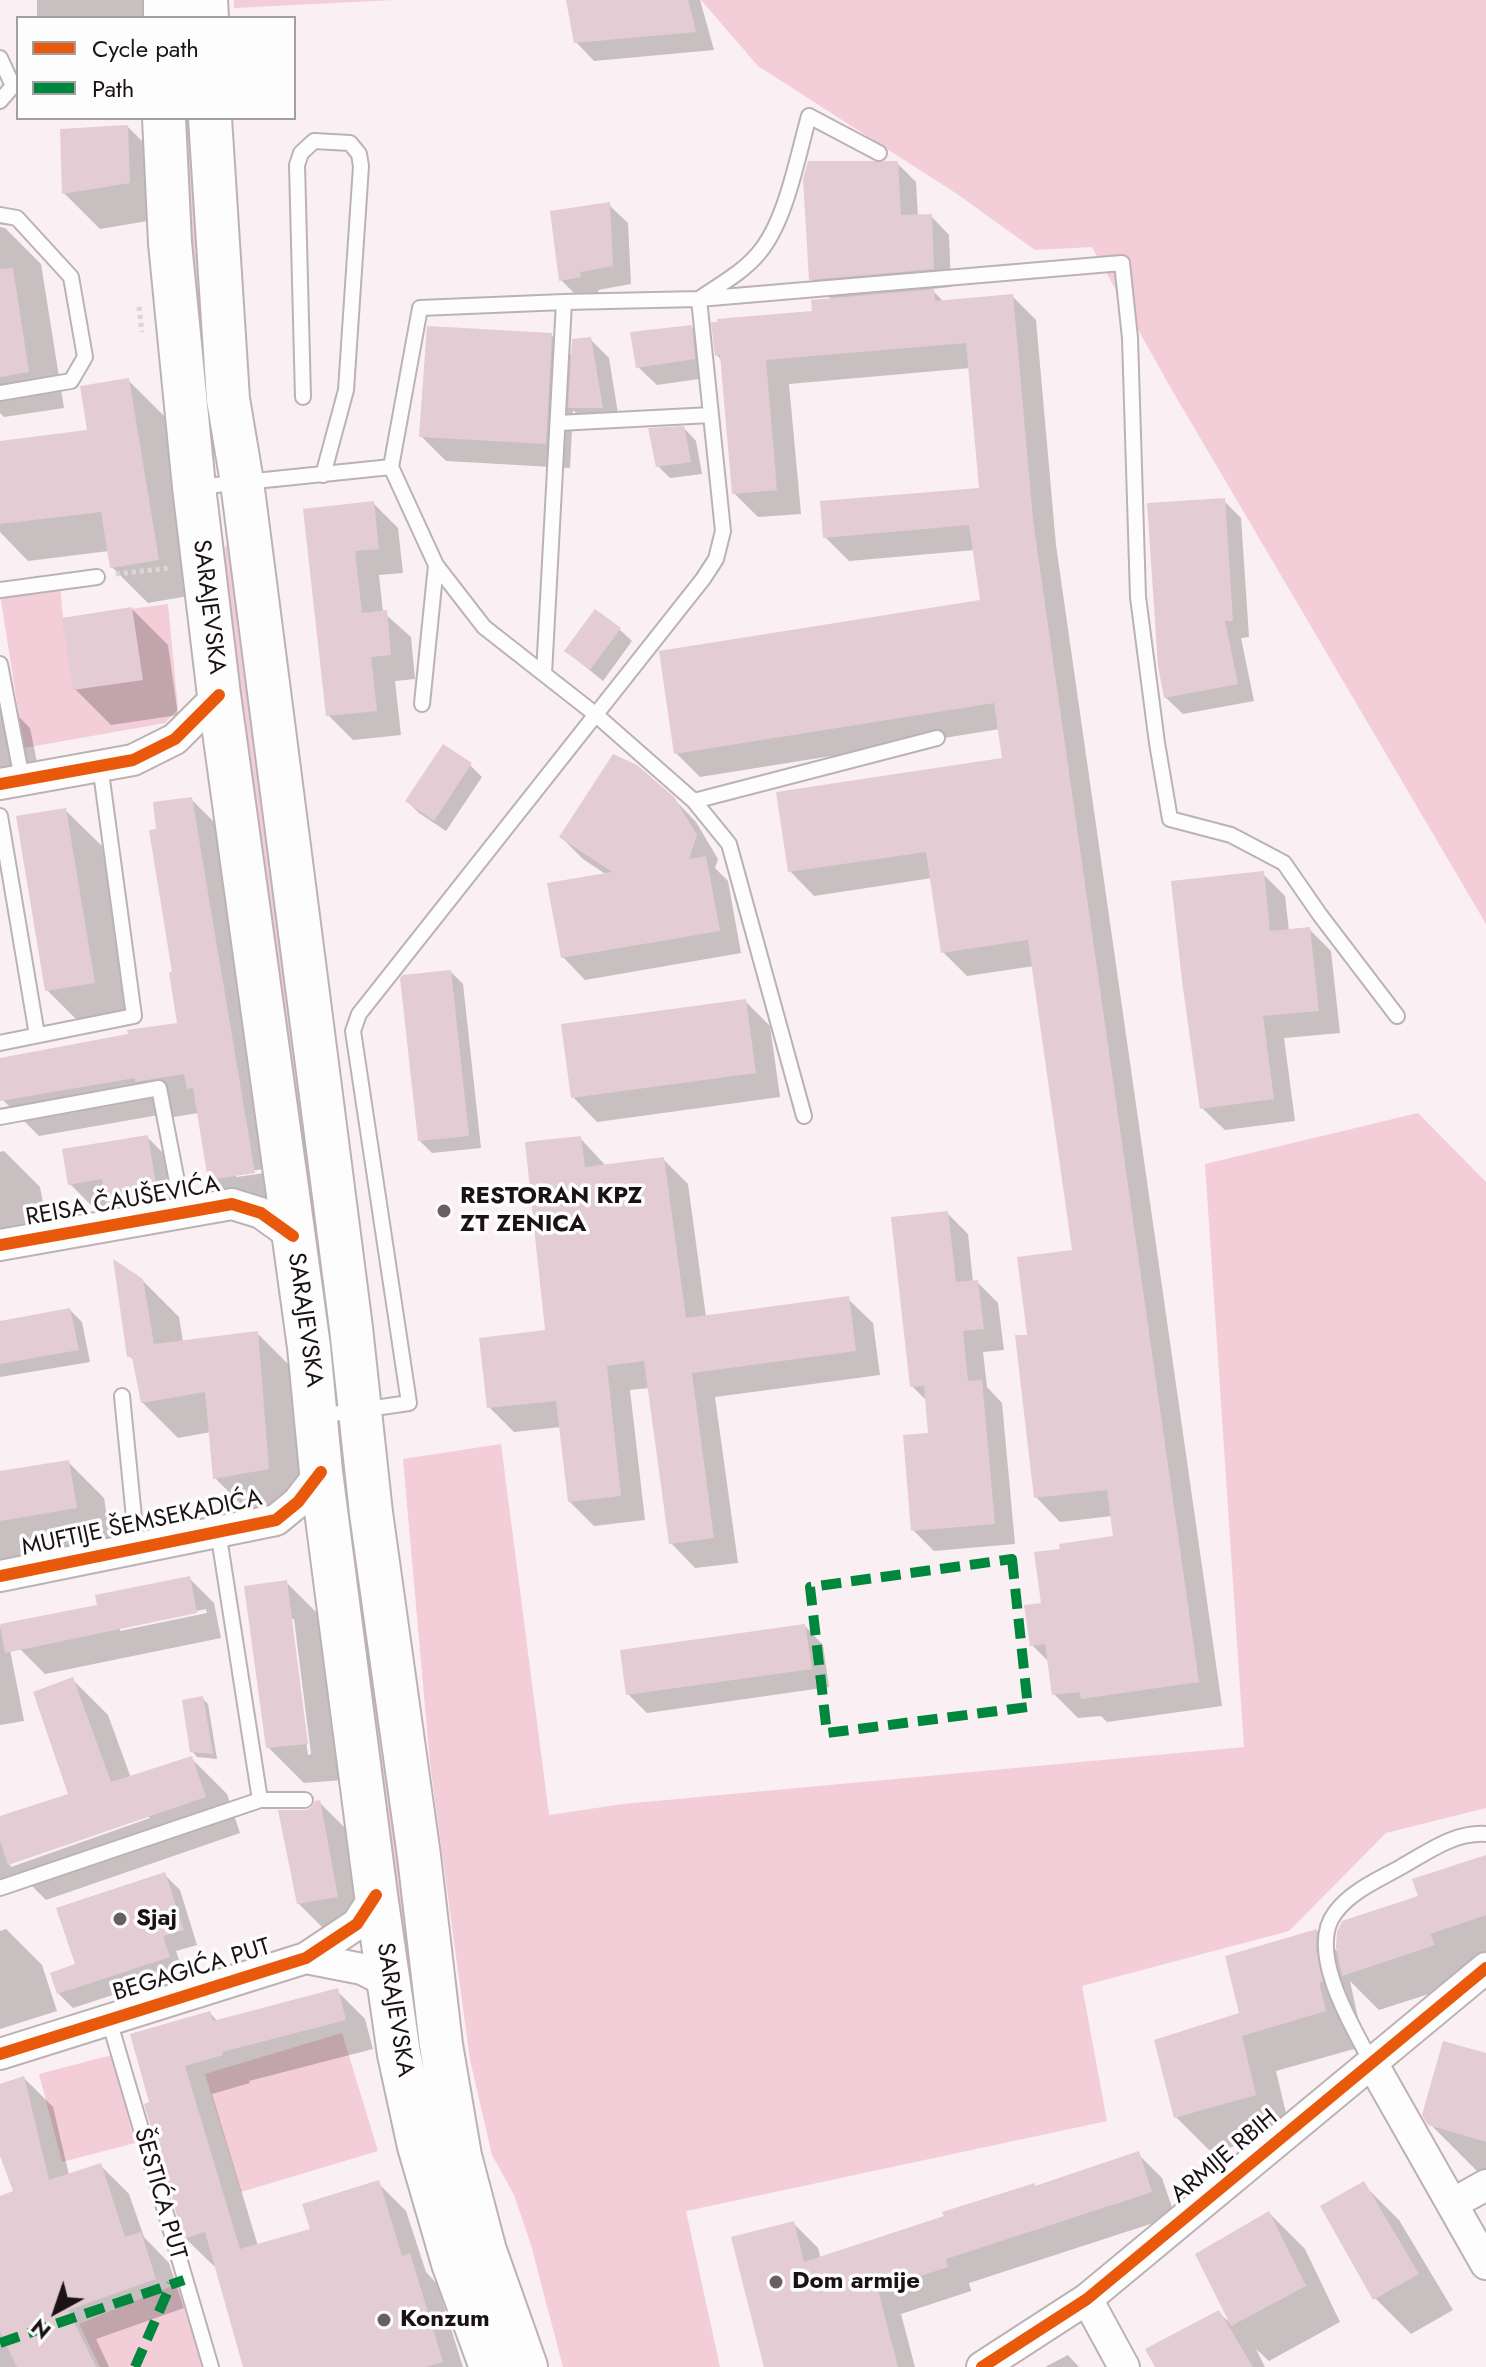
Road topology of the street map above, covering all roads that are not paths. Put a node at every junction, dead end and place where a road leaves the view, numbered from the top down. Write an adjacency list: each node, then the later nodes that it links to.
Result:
1 (0, 58): 2 (lane)
2 (15, 86): 3 (lane)
3 (0, 101)
4 (164, 120): 17 (main road, SARAJEVSKA)
5 (210, 120): 16 (main road, SARAJEVSKA)
6 (879, 153): 8 (lane)
7 (0, 215): 10 (lane)
8 (699, 299): 9 (lane); 12 (lane); 31 (lane)
9 (564, 302): 13 (lane); 14 (lane)
10 (0, 393)
11 (303, 397): 15 (lane)
12 (711, 415): 13 (lane); 25 (lane)
13 (558, 423): 22 (lane)
14 (391, 467): 15 (lane); 18 (lane)
15 (323, 475): 16 (lane)
16 (242, 482): 17 (lane); 40 (main road, SARAJEVSKA)
17 (194, 487): 23 (main road, SARAJEVSKA)
18 (436, 565): 22 (lane); 24 (lane)
19 (97, 577): 20 (lane)
20 (0, 590)
21 (0, 664): 28 (lane)
22 (544, 674): 25 (lane)
23 (219, 695): 27 (street); 37 (main road, SARAJEVSKA)
24 (422, 704)
25 (595, 714): 29 (lane); 40 (lane)
26 (937, 738): 29 (lane)
27 (100, 765): 28 (street); 32 (lane)
28 (11, 782)
29 (694, 801): 34 (lane)
30 (0, 816): 32 (lane)
31 (1397, 1016)
32 (37, 1035): 33 (lane)
33 (0, 1043)
34 (804, 1116)
35 (0, 1117): 36 (lane)
36 (183, 1213): 37 (street, REISA ČAUŠEVIĆA); 38 (street, REISA ČAUŠEVIĆA)
37 (293, 1236): 41 (main road, SARAJEVSKA)
38 (0, 1245)
39 (122, 1396): 44 (lane)
40 (360, 1409): 41 (lane); 63 (main road, SARAJEVSKA)
41 (317, 1416): 42 (main road, SARAJEVSKA)
42 (321, 1472): 43 (street, MUFTIJE ŠEMSEKADIĆA); 50 (main road, SARAJEVSKA)
43 (218, 1531): 44 (street, MUFTIJE ŠEMSEKADIĆA); 46 (lane)
44 (137, 1548): 45 (street, MUFTIJE ŠEMSEKADIĆA)
45 (0, 1576)
46 (260, 1800): 47 (lane); 49 (lane)
47 (305, 1800)
48 (1486, 1834): 56 (lane)
49 (0, 1888)
50 (376, 1895): 51 (street, BEGAGIĆA PUT); 53 (main road, SARAJEVSKA)
51 (306, 1958): 53 (street, BEGAGIĆA PUT); 54 (street, BEGAGIĆA PUT)
52 (1486, 1968): 56 (street, ARMIJE RBIH)
53 (389, 1983): 62 (main road, SARAJEVSKA)
54 (109, 2020): 55 (street, BEGAGIĆA PUT); 61 (lane, ŠESTIĆA PUT)
55 (0, 2054)
56 (1372, 2063): 58 (street); 60 (street, ARMIJE RBIH)
57 (1486, 2185): 58 (street)
58 (1452, 2204): 59 (street)
59 (1486, 2264)
60 (1087, 2299): 64 (street, ARMIJE RBIH); 65 (street)
61 (211, 2367)
62 (491, 2367)
63 (526, 2367)
64 (982, 2367)
65 (1124, 2367)

